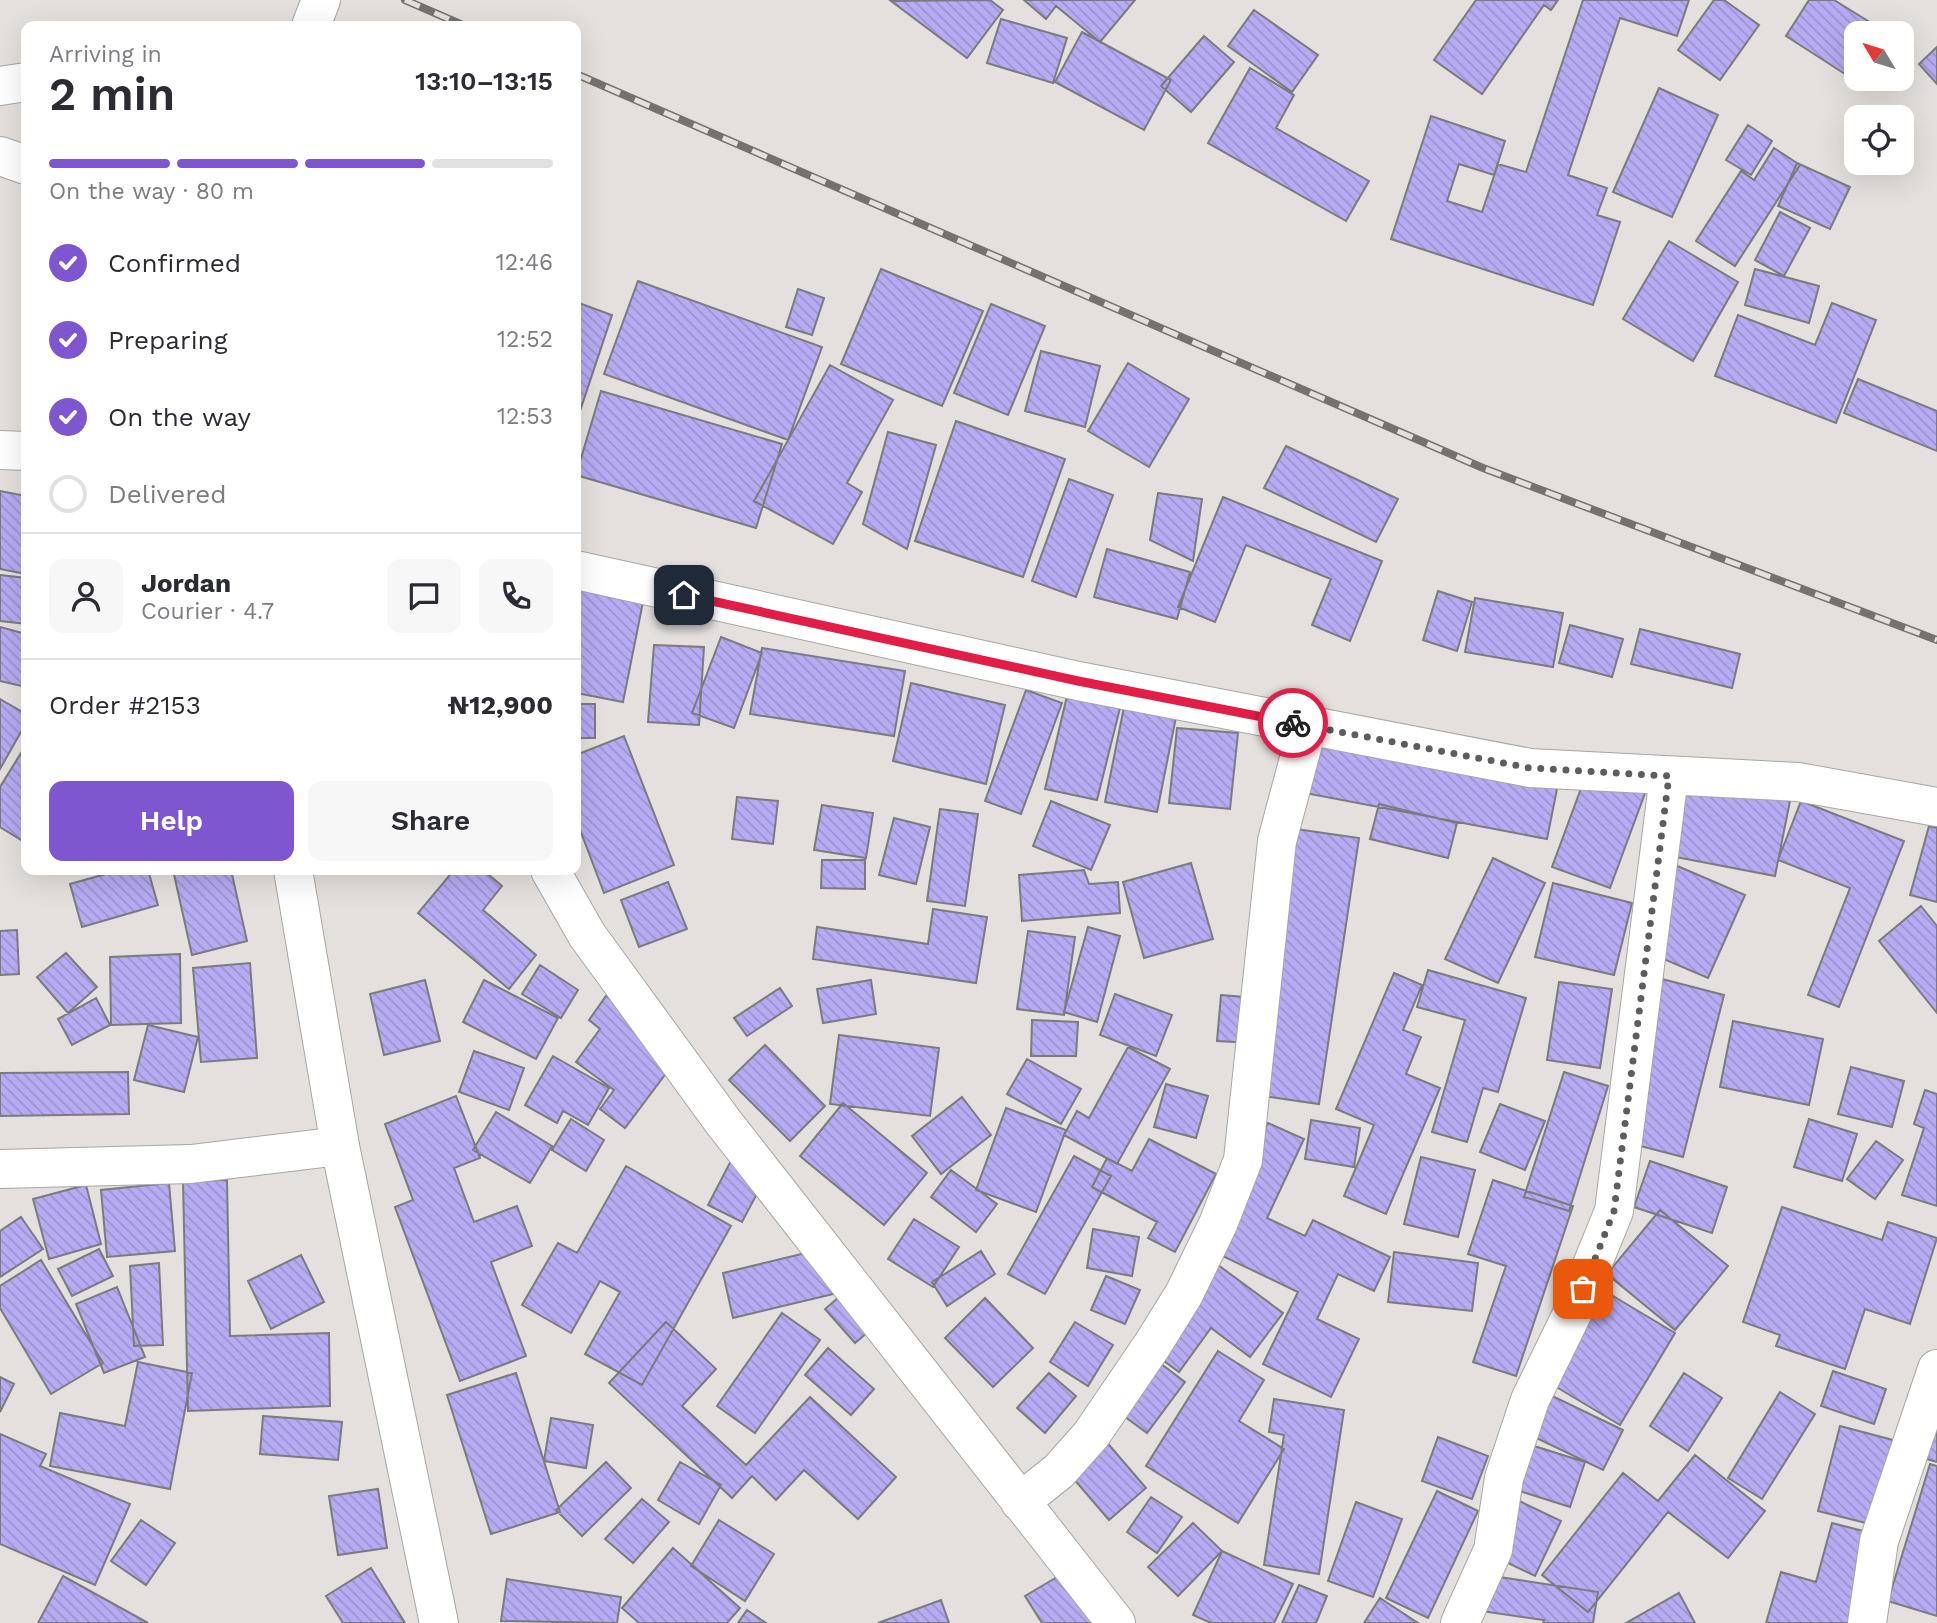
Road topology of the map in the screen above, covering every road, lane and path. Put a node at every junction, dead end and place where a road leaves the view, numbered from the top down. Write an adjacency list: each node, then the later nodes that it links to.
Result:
1 (321, 0): 2 (street)
2 (313, 21)
3 (21, 83): 4 (street)
4 (0, 86)
5 (0, 156): 6 (street)
6 (21, 163)
7 (0, 450): 8 (street)
8 (21, 451)
9 (581, 571): 10 (street)
10 (1308, 725): 11 (street); 18 (street)
11 (1669, 776): 12 (street); 21 (street)
12 (1937, 807)
13 (294, 875): 15 (street)
14 (553, 875): 18 (street)
15 (340, 1146): 16 (street); 19 (street)
16 (0, 1169)
17 (1937, 1369): 22 (street)
18 (1020, 1502): 20 (street)
19 (439, 1623)
20 (1116, 1623)
21 (1460, 1623)
22 (1867, 1623)

